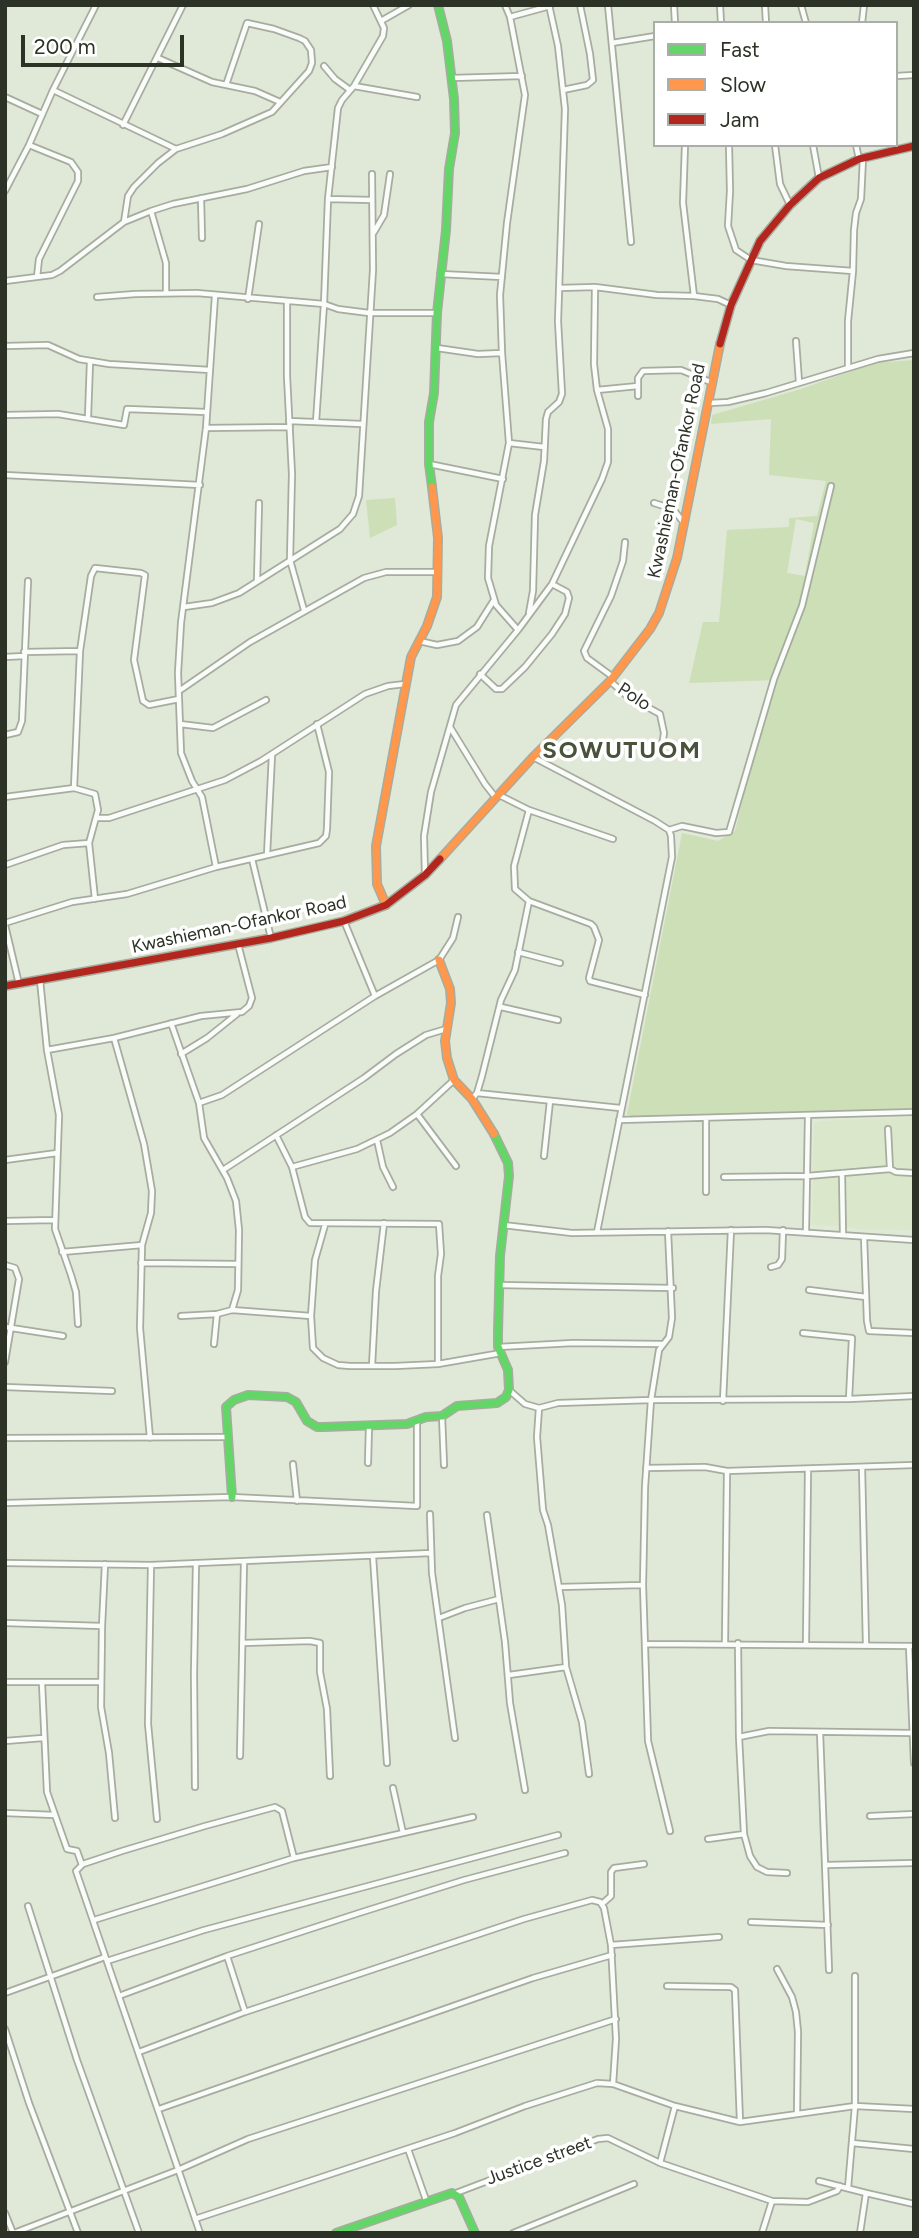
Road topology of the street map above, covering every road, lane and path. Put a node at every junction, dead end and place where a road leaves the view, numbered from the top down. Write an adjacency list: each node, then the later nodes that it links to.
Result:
1 (96, 5): 20 (street)
2 (183, 5): 14 (street)
3 (373, 5): 11 (street)
4 (409, 5): 11 (street)
5 (438, 5): 17 (street)
6 (505, 5): 10 (street)
7 (580, 5): 21 (street)
8 (608, 5): 13 (street)
9 (550, 6): 10 (street); 21 (street)
10 (510, 18): 16 (street)
11 (381, 21): 19 (street)
12 (653, 36): 13 (street)
13 (612, 43): 50 (street)
14 (158, 58): 18 (street); 26 (street)
15 (324, 66): 19 (street)
16 (522, 76): 17 (street); 55 (street)
17 (452, 78): 53 (street)
18 (226, 85): 24 (street); 24 (street)
19 (352, 88): 23 (street); 36 (street)
20 (53, 90): 25 (street); 26 (street)
21 (563, 90): 58 (street)
22 (5, 97): 25 (street)
23 (416, 97)
24 (280, 102): 34 (street)
25 (42, 114): 27 (street)
26 (123, 125): 34 (street)
27 (29, 145): 40 (street); 54 (street)
28 (914, 146): 35 (street, Kwashieman-Ofankor Road)
29 (685, 147): 61 (street)
30 (729, 147): 51 (street)
31 (775, 147): 44 (street)
32 (813, 147): 39 (street)
33 (857, 147): 35 (street)
34 (176, 149): 46 (street)
35 (861, 158): 39 (street, Kwashieman-Ofankor Road); 52 (street)
36 (332, 167): 41 (street); 42 (street)
37 (372, 174): 43 (street)
38 (390, 174): 48 (street)
39 (819, 178): 44 (street, Kwashieman-Ofankor Road)
40 (5, 191)
41 (201, 198): 45 (street); 49 (street)
42 (328, 199): 43 (street); 65 (street)
43 (372, 200): 48 (street)
44 (790, 205): 51 (street, Kwashieman-Ofankor Road)
45 (151, 211): 46 (street); 59 (street)
46 (124, 222): 54 (street)
47 (259, 224): 63 (street)
48 (373, 233): 67 (street)
49 (202, 238)
50 (631, 242)
51 (751, 260): 52 (street); 66 (street, Kwashieman-Ofankor Road)
52 (853, 271): 75 (street)
53 (440, 274): 55 (street); 68 (street)
54 (37, 277): 56 (street)
55 (502, 277): 73 (street)
56 (5, 281)
57 (595, 287): 58 (street); 61 (street); 80 (street)
58 (559, 288): 91 (street)
59 (166, 292): 60 (street); 62 (street)
60 (215, 296): 63 (street); 76 (street)
61 (694, 296): 66 (street)
62 (97, 297)
63 (248, 299): 64 (street)
64 (287, 301): 65 (street); 87 (street)
65 (324, 304): 67 (street); 86 (street)
66 (731, 305): 78 (street, Kwashieman-Ofankor Road)
67 (369, 313): 68 (street); 88 (street)
68 (437, 313): 71 (street)
69 (796, 341): 77 (street)
70 (5, 345): 74 (street)
71 (437, 348): 73 (street); 92 (street)
72 (914, 352): 75 (street)
73 (502, 353): 90 (street)
74 (90, 362): 76 (street); 85 (street)
75 (848, 367): 77 (street)
76 (210, 370): 83 (street)
77 (799, 382): 82 (street)
78 (713, 383): 79 (street); 82 (street, Kwashieman-Ofankor Road)
79 (638, 386): 80 (street); 81 (street)
80 (597, 390): 105 (street)
81 (638, 396)
82 (710, 403): 99 (street, Kwashieman-Ofankor Road)
83 (206, 412): 85 (street); 89 (street)
84 (5, 415): 85 (street)
85 (88, 417)
86 (316, 422): 87 (street); 88 (street)
87 (290, 424): 89 (street); 101 (street)
88 (362, 424): 101 (street)
89 (206, 428): 95 (street)
90 (509, 443): 91 (street); 94 (street)
91 (544, 447): 109 (street)
92 (429, 464): 94 (street); 102 (street)
93 (5, 475): 95 (street)
94 (503, 479): 106 (street)
95 (200, 485): 107 (street)
96 (831, 486): 134 (street)
97 (259, 503): 104 (street)
98 (654, 503): 99 (street)
99 (684, 524): 116 (street, Kwashieman-Ofankor Road)
100 (625, 542): 116 (street)
101 (290, 560): 104 (street); 108 (street)
102 (437, 572): 108 (street); 111 (street)
103 (28, 581): 113 (street)
104 (257, 582): 107 (street)
105 (552, 584): 109 (street); 115 (street)
106 (494, 600): 110 (street); 111 (street)
107 (183, 607): 118 (street)
108 (304, 610): 118 (street)
109 (527, 617): 110 (street)
110 (518, 630): 115 (street)
111 (419, 641): 117 (street)
112 (80, 651): 113 (street); 119 (street); 128 (street)
113 (24, 654): 114 (street); 124 (street)
114 (5, 657)
115 (480, 674): 123 (street)
116 (611, 679): 125 (street, Polo); 127 (street, Kwashieman-Ofankor Road)
117 (405, 684): 122 (street); 144 (street)
118 (178, 692): 119 (street)
119 (179, 699): 121 (street)
120 (265, 700): 121 (street)
121 (180, 724): 129 (street)
122 (317, 724): 126 (street); 137 (street)
123 (450, 726): 130 (street); 141 (street)
124 (5, 735)
125 (661, 753)
126 (272, 754): 129 (street); 137 (street)
127 (533, 757): 130 (street, Kwashieman-Ofankor Road); 134 (street)
128 (74, 788): 131 (street); 133 (street)
129 (198, 788): 133 (street); 140 (street)
130 (497, 796): 132 (street); 141 (street, Kwashieman-Ofankor Road)
131 (5, 797)
132 (529, 810): 135 (street); 143 (street)
133 (97, 818): 136 (street)
134 (669, 831): 156 (street)
135 (613, 839)
136 (89, 843): 139 (street); 142 (street)
137 (267, 855): 138 (street)
138 (252, 859): 140 (street); 148 (street)
139 (5, 865)
140 (216, 867): 142 (street)
141 (425, 874): 144 (street, Kwashieman-Ofankor Road)
142 (95, 899): 147 (street)
143 (529, 901): 150 (street); 156 (street)
144 (386, 905): 146 (street, Kwashieman-Ofankor Road)
145 (458, 917): 151 (street)
146 (344, 921): 148 (street, Kwashieman-Ofankor Road); 157 (street)
147 (5, 924): 154 (street)
148 (271, 938): 149 (street, Kwashieman-Ofankor Road)
149 (238, 944): 153 (street, Kwashieman-Ofankor Road); 159 (street)
150 (518, 952): 152 (street); 158 (street)
151 (439, 961): 157 (street); 162 (street)
152 (560, 962)
153 (40, 980): 154 (street, Kwashieman-Ofankor Road); 164 (street)
154 (19, 984): 155 (street, Kwashieman-Ofankor Road)
155 (5, 986)
156 (645, 995): 170 (street)
157 (375, 996): 169 (street)
158 (501, 1007): 160 (street); 167 (street)
159 (238, 1014): 161 (street); 165 (street)
160 (558, 1020)
161 (171, 1023): 163 (street); 165 (street)
162 (446, 1029): 166 (street); 177 (street)
163 (114, 1038): 164 (street); 205 (street)
164 (47, 1050): 179 (street)
165 (181, 1054): 169 (street)
166 (454, 1080): 167 (street); 172 (street)
167 (475, 1096): 168 (street); 196 (street)
168 (550, 1101): 170 (street); 180 (street)
169 (199, 1103): 185 (street)
170 (620, 1108): 175 (street)
171 (914, 1112): 173 (street)
172 (417, 1114): 178 (street); 182 (street)
173 (808, 1116): 174 (street); 188 (street)
174 (706, 1119): 175 (street); 191 (street)
175 (619, 1120): 200 (street)
176 (888, 1129): 184 (street)
177 (276, 1135): 183 (street); 185 (street)
178 (377, 1140): 183 (street); 190 (street)
179 (57, 1153): 181 (street); 192 (street)
180 (544, 1156)
181 (5, 1160)
182 (456, 1166)
183 (292, 1167): 195 (street)
184 (890, 1169): 186 (street); 187 (street)
185 (223, 1170): 208 (street)
186 (842, 1173): 188 (street); 202 (street)
187 (914, 1173)
188 (807, 1176): 189 (street); 201 (street)
189 (724, 1177)
190 (393, 1186)
191 (706, 1192)
192 (54, 1220): 193 (street); 206 (street)
193 (5, 1221)
194 (384, 1223): 195 (street); 228 (street); 229 (street)
195 (325, 1225): 218 (street)
196 (503, 1225): 200 (street); 211 (street)
197 (731, 1230): 198 (street); 199 (street); 236 (street)
198 (783, 1230): 201 (street); 210 (street)
199 (668, 1231): 200 (street); 212 (street)
200 (597, 1232)
201 (806, 1232): 202 (street)
202 (843, 1235): 203 (street)
203 (864, 1237): 204 (street); 214 (street)
204 (914, 1240)
205 (142, 1245): 206 (street); 207 (street)
206 (62, 1252): 219 (street)
207 (141, 1263): 208 (street); 241 (street)
208 (239, 1264): 215 (street)
209 (5, 1265): 220 (street)
210 (771, 1267)
211 (499, 1285): 212 (street); 226 (street)
212 (673, 1288): 225 (street)
213 (809, 1290): 214 (street)
214 (866, 1297): 222 (street)
215 (232, 1310): 216 (street); 218 (street)
216 (217, 1314): 217 (street); 224 (street)
217 (181, 1316)
218 (311, 1316): 229 (street)
219 (78, 1324)
220 (8, 1327): 223 (street); 227 (street)
221 (803, 1333): 234 (street)
222 (914, 1333)
223 (63, 1336)
224 (214, 1344)
225 (662, 1344): 226 (street); 235 (street)
226 (499, 1350): 228 (street); 231 (street)
227 (5, 1362)
228 (438, 1364): 229 (street)
229 (372, 1366)
230 (5, 1387): 232 (street)
231 (509, 1390): 237 (street); 238 (street)
232 (112, 1391)
233 (914, 1396): 234 (street)
234 (849, 1399): 236 (street)
235 (652, 1400): 236 (street); 237 (street); 249 (street)
236 (723, 1401)
237 (539, 1408): 265 (street)
238 (442, 1416): 239 (street); 246 (street)
239 (417, 1421): 240 (street); 253 (street)
240 (369, 1426): 242 (street); 244 (street)
241 (150, 1437): 242 (street); 243 (street)
242 (228, 1437): 252 (street)
243 (5, 1438)
244 (368, 1463)
245 (293, 1464): 253 (street)
246 (444, 1465)
247 (914, 1465): 248 (street)
248 (862, 1467): 250 (street); 275 (street)
249 (646, 1468): 251 (street); 264 (street)
250 (808, 1469): 251 (street); 273 (street)
251 (727, 1471): 271 (street)
252 (232, 1497): 253 (street); 254 (street)
253 (297, 1501)
254 (5, 1503)
255 (430, 1514): 257 (street)
256 (487, 1515): 266 (street)
257 (431, 1553): 258 (street); 267 (street)
258 (373, 1557): 259 (street); 289 (street)
259 (244, 1562): 261 (street); 270 (street)
260 (5, 1563): 262 (street)
261 (196, 1563): 263 (street); 293 (street)
262 (106, 1564): 263 (street); 269 (street)
263 (151, 1565): 302 (street)
264 (643, 1585): 265 (street); 274 (street)
265 (559, 1587): 277 (street)
266 (499, 1599): 267 (street); 278 (street)
267 (439, 1618): 286 (street)
268 (5, 1623): 269 (street)
269 (102, 1626): 280 (street)
270 (243, 1643): 288 (street); 292 (street)
271 (725, 1643): 272 (street); 274 (street)
272 (738, 1643): 273 (street); 284 (street)
273 (806, 1643): 275 (street)
274 (645, 1644): 303 (street)
275 (866, 1645): 276 (street)
276 (911, 1646): 283 (street)
277 (566, 1667): 278 (street); 291 (street)
278 (509, 1675): 295 (street)
279 (5, 1682): 281 (street)
280 (100, 1682): 281 (street); 301 (street)
281 (42, 1683): 285 (street)
282 (820, 1732): 283 (street); 284 (street); 313 (street)
283 (912, 1732): 290 (street)
284 (739, 1737): 305 (street)
285 (43, 1738): 287 (street); 298 (street)
286 (456, 1738)
287 (5, 1741)
288 (240, 1756)
289 (387, 1763)
290 (914, 1763)
291 (589, 1774)
292 (330, 1776)
293 (195, 1787)
294 (393, 1788): 304 (street)
295 (526, 1790)
296 (5, 1813): 298 (street)
297 (914, 1814): 299 (street)
298 (54, 1815): 310 (street)
299 (870, 1816)
300 (473, 1817): 304 (street)
301 (115, 1818)
302 (157, 1819)
303 (670, 1830)
304 (403, 1833): 309 (street)
305 (744, 1834): 307 (street); 314 (street)
306 (558, 1835): 324 (street)
307 (708, 1839)
308 (565, 1853): 323 (street)
309 (294, 1858): 310 (street); 317 (street)
310 (81, 1863): 317 (street)
311 (914, 1863): 313 (street)
312 (644, 1864): 315 (street)
313 (827, 1865): 319 (street)
314 (787, 1873)
315 (602, 1904): 321 (street); 332 (street)
316 (28, 1906): 327 (street)
317 (94, 1920): 324 (street)
318 (751, 1922): 319 (street)
319 (828, 1925): 326 (street)
320 (719, 1937): 321 (street)
321 (611, 1945): 322 (street)
322 (612, 1955): 333 (street); 339 (street)
323 (227, 1956): 331 (street); 332 (street)
324 (106, 1959): 327 (street); 331 (street)
325 (777, 1969): 341 (street)
326 (829, 1970)
327 (50, 1976): 330 (street); 352 (street)
328 (855, 1976): 338 (street)
329 (667, 1986): 342 (street)
330 (5, 1993)
331 (119, 1996): 335 (street)
332 (245, 2012): 335 (street)
333 (616, 2019): 336 (street); 347 (street)
334 (5, 2029): 358 (street)
335 (139, 2052): 339 (street)
336 (613, 2084): 337 (street); 344 (street)
337 (676, 2106): 342 (street); 346 (street)
338 (855, 2106): 340 (street); 341 (street); 343 (street)
339 (159, 2109): 347 (street)
340 (914, 2109)
341 (797, 2114): 342 (street)
342 (740, 2122)
343 (852, 2143): 345 (street); 351 (street)
344 (408, 2149): 355 (street); 360 (street)
345 (914, 2149)
346 (660, 2163): 353 (street, Justice street); 356 (street, Justice street)
347 (178, 2170): 352 (street); 360 (street)
348 (819, 2181): 350 (street)
349 (634, 2184): 367 (street)
350 (840, 2186): 351 (street); 356 (street, Justice street)
351 (848, 2189): 354 (street)
352 (125, 2191): 358 (street); 363 (street)
353 (456, 2193): 355 (street); 366 (street)
354 (866, 2193): 357 (street); 369 (street)
355 (426, 2200): 365 (street)
356 (772, 2201): 368 (street)
357 (914, 2204)
358 (71, 2212): 361 (street); 362 (street)
359 (5, 2213): 361 (street)
360 (195, 2220): 364 (street)
361 (13, 2233)
362 (78, 2233)
363 (139, 2233)
364 (200, 2233)
365 (336, 2233)
366 (475, 2233)
367 (513, 2233)
368 (762, 2233)
369 (860, 2233)

